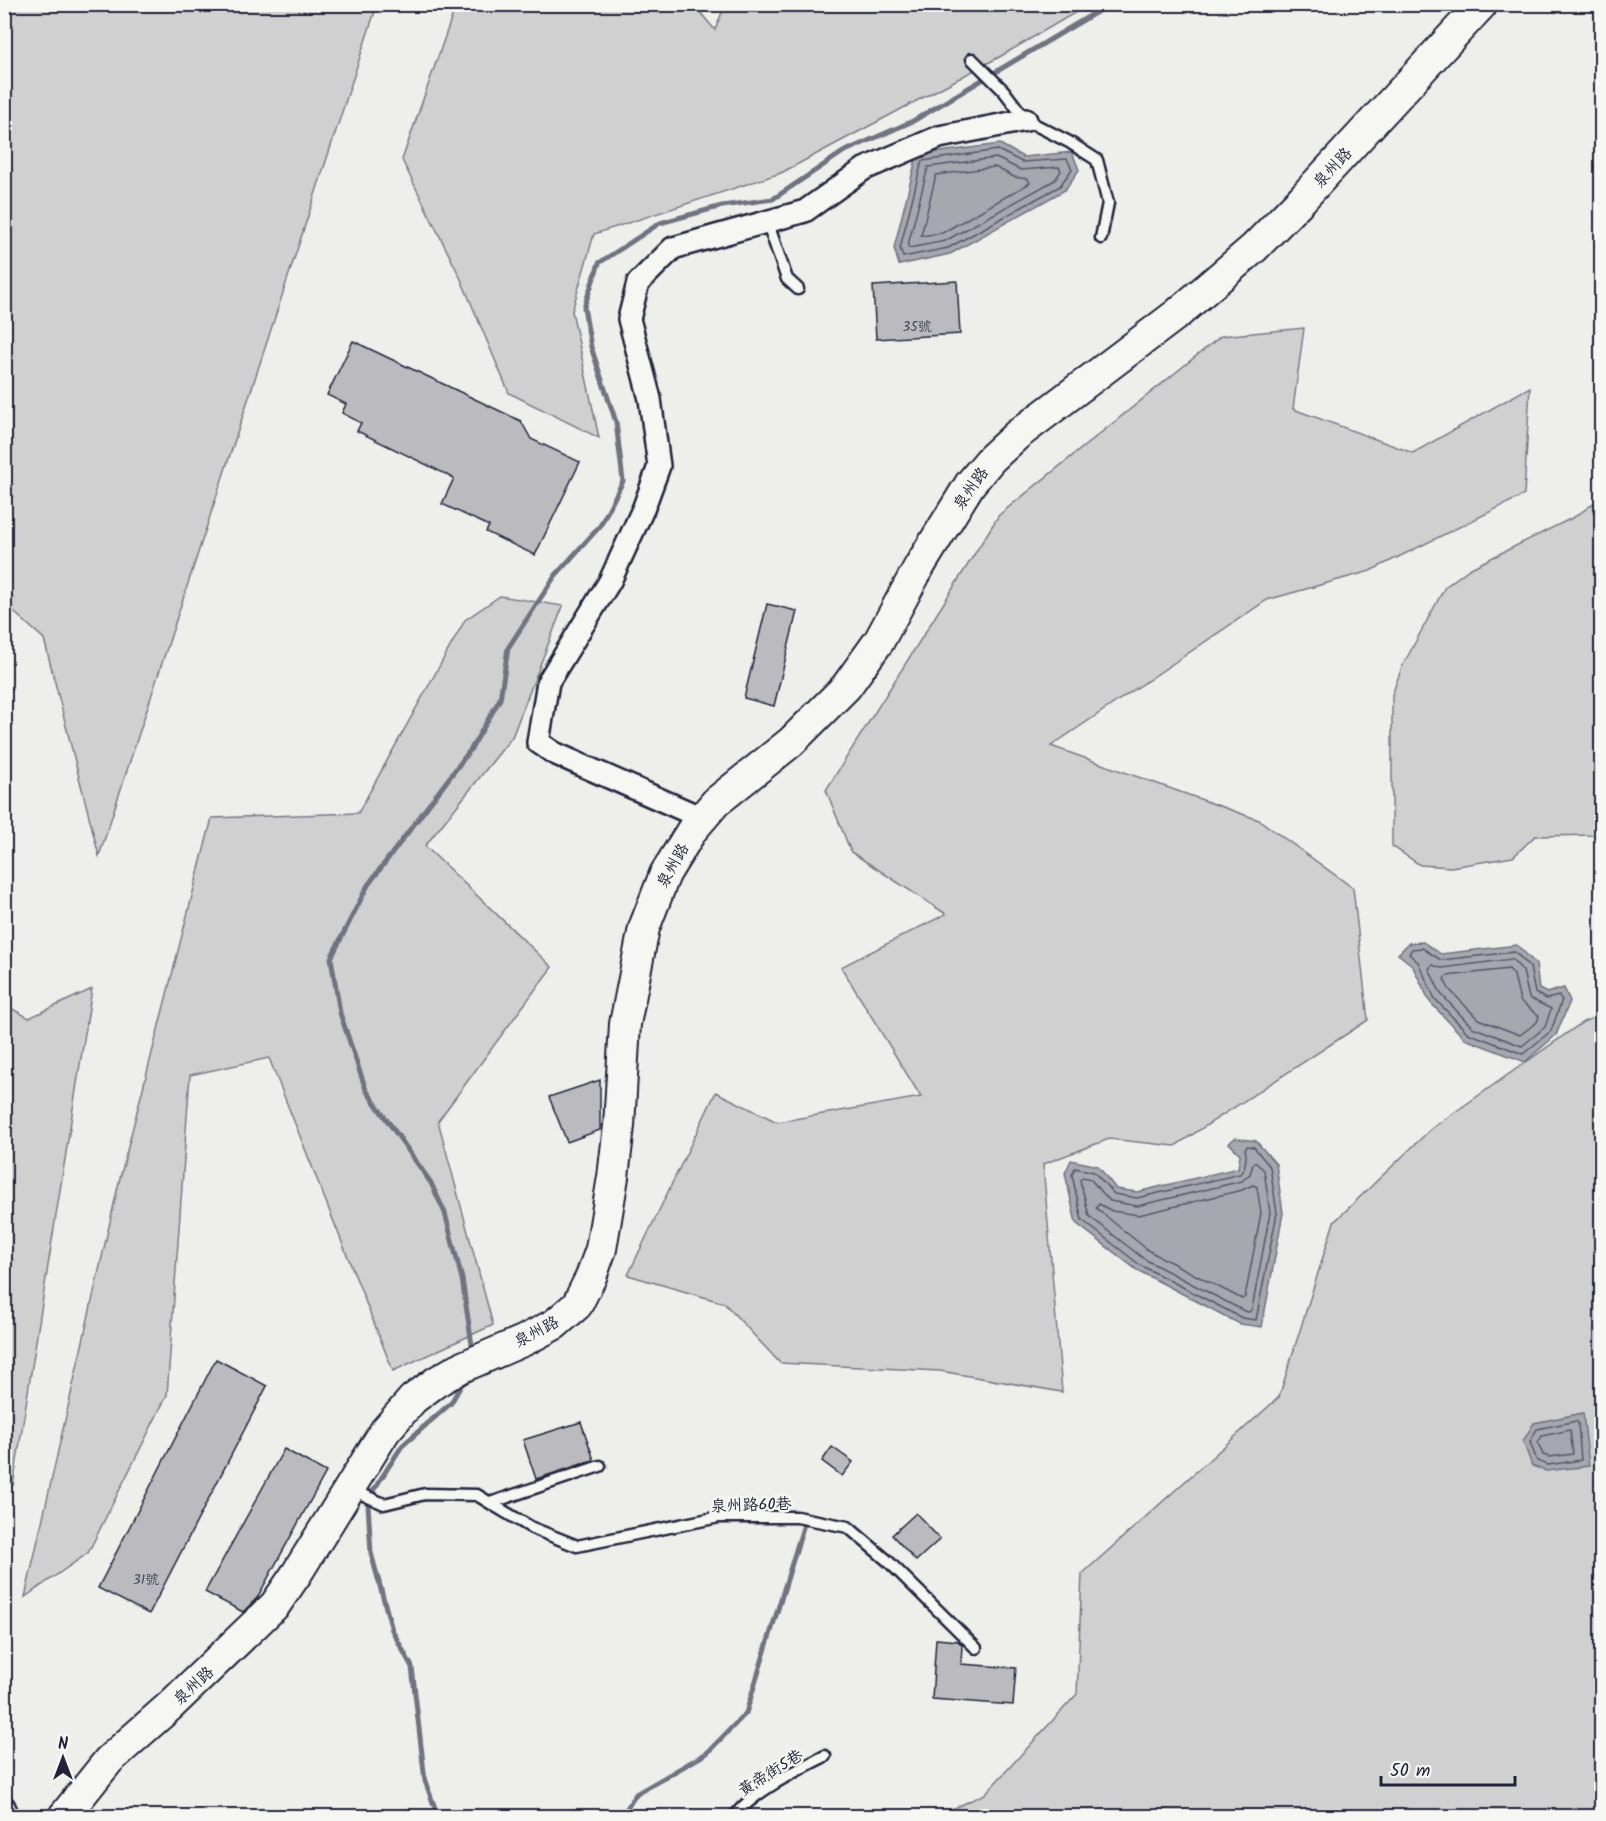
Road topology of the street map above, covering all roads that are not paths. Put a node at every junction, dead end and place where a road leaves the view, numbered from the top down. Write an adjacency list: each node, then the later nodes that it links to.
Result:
1 (1482, 4): 7 (street, 泉州路)
2 (976, 63): 3 (lane)
3 (1026, 120): 4 (street); 5 (lane)
4 (768, 221): 6 (lane); 7 (street)
5 (1101, 238)
6 (798, 289)
7 (702, 818): 9 (street, 泉州路)
8 (600, 1466): 10 (lane)
9 (349, 1489): 10 (lane, 泉州路60巷); 15 (street, 泉州路)
10 (490, 1503): 11 (lane, 泉州路60巷)
11 (976, 1648)
12 (825, 1756): 16 (lane, 黃帝街5巷)
13 (4, 1807): 14 (street)
14 (8, 1816)
15 (64, 1816)
16 (735, 1816)

